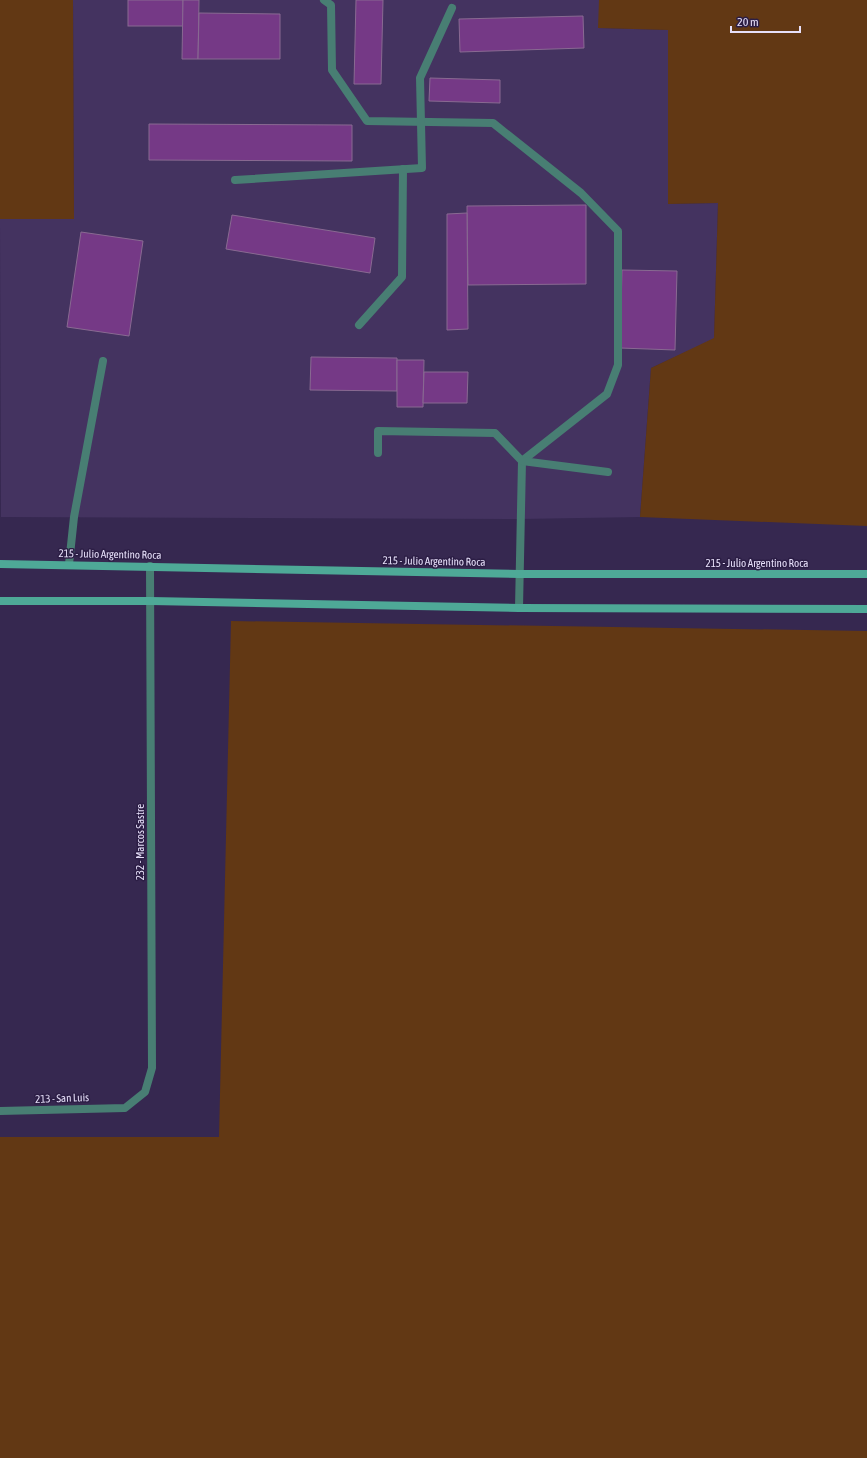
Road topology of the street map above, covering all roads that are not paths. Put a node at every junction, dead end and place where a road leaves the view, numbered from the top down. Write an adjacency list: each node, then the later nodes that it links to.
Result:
1 (324, 0): 3 (street)
2 (452, 8): 3 (street)
3 (420, 122): 4 (street); 9 (street)
4 (403, 169): 5 (street); 6 (street)
5 (235, 180)
6 (359, 325)
7 (103, 361): 12 (street)
8 (378, 453): 9 (street)
9 (522, 461): 10 (street); 14 (street)
10 (608, 472)
11 (0, 564): 12 (street, 215 - Julio Argentino Roca)
12 (69, 564): 13 (street, 215 - Julio Argentino Roca)
13 (150, 566): 14 (street, 215 - Julio Argentino Roca); 17 (street, 232 - Marcos Sastre)
14 (519, 574): 15 (street, 215 - Julio Argentino Roca); 18 (street)
15 (867, 574)
16 (0, 601): 17 (street)
17 (151, 601): 18 (street); 20 (street, 232 - Marcos Sastre)
18 (519, 608): 19 (street)
19 (867, 609)
20 (125, 1108): 21 (street, 213 - San Luis)
21 (0, 1111)

